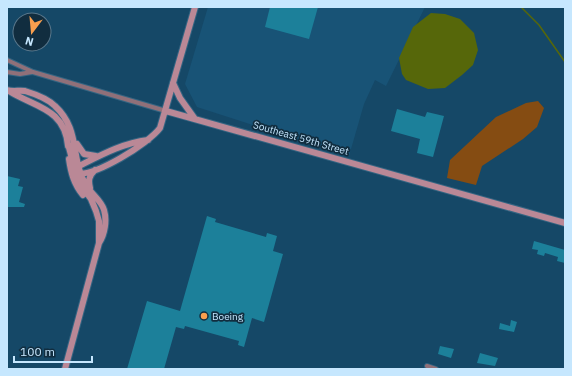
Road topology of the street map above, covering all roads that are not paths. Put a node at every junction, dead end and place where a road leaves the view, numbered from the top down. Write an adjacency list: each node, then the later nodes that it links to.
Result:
1 (195, 7): 5 (main road)
2 (7, 60): 4 (street, Southeast 59th Street)
3 (7, 72): 4 (street, Southeast 59th Street)
4 (33, 72): 7 (street, Southeast 59th Street)
5 (173, 83): 7 (main road); 8 (main road)
6 (8, 91): 9 (main road); 11 (main road)
7 (166, 111): 8 (main road, Southeast 59th Street); 10 (main road)
8 (195, 119): 18 (main road, Southeast 59th Street)
9 (75, 139): 12 (main road); 13 (main road)
10 (149, 140): 12 (main road); 14 (main road)
11 (68, 146): 15 (main road); 17 (main road)
12 (100, 156): 13 (main road)
13 (79, 166): 15 (main road)
14 (95, 170): 15 (main road); 16 (main road)
15 (79, 173): 16 (main road); 17 (main road)
16 (91, 192): 19 (main road)
17 (93, 204): 19 (main road)
18 (565, 224)
19 (99, 243): 21 (main road)
20 (427, 366): 22 (street)
21 (65, 369)
22 (436, 369)

